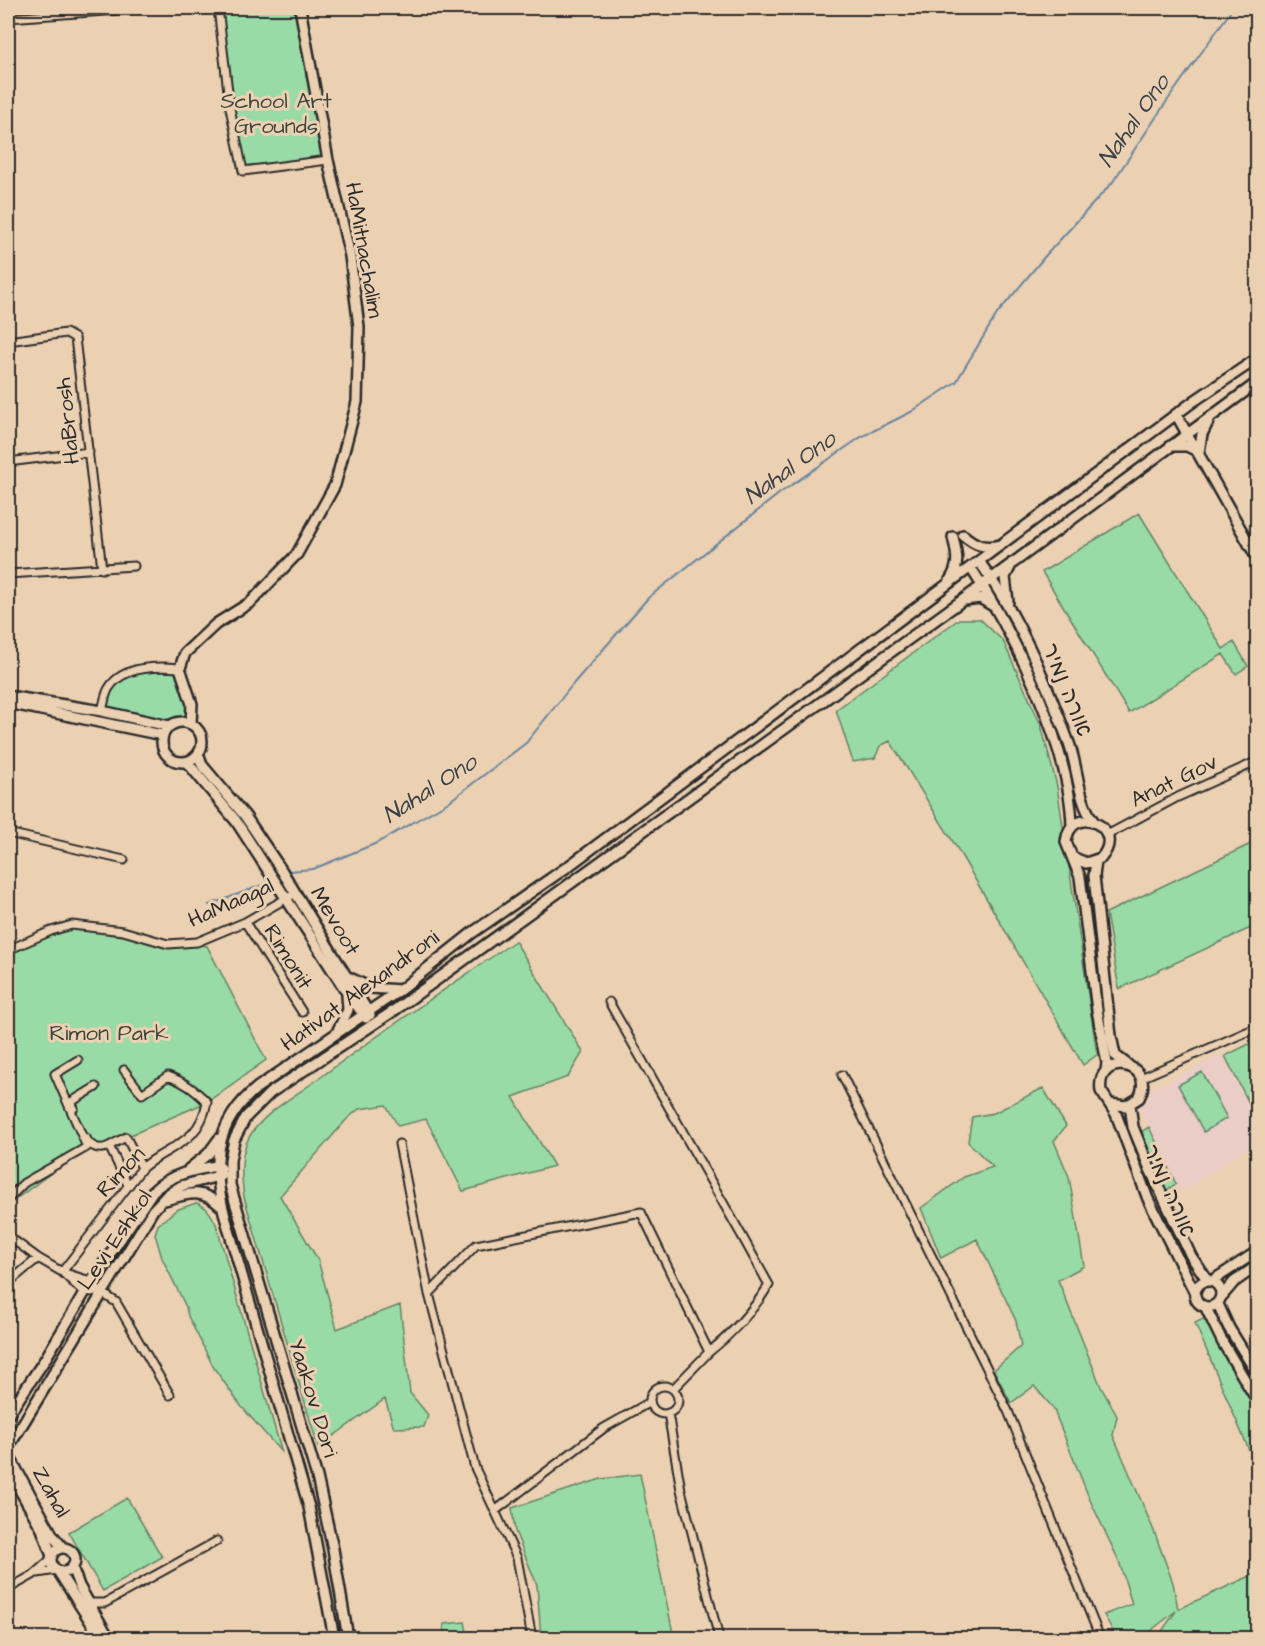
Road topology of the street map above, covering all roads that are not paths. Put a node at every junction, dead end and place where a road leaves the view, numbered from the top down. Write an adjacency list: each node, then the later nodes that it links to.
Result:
1 (147, 8): 4 (street)
2 (218, 8): 5 (street)
3 (300, 8): 5 (main road, HaMitnachalim)
4 (8, 18)
5 (328, 160): 32 (main road, HaMitnachalim)
6 (8, 341): 13 (street, HaBrosh)
7 (1257, 358): 9 (main road, Hativat Alexandroni)
8 (1257, 382): 10 (main road, Hativat Alexandroni)
9 (1176, 414): 11 (main road); 18 (main road, Hativat Alexandroni)
10 (1211, 417): 11 (main road, Hativat Alexandroni); 14 (main road)
11 (1187, 433): 12 (main road, Hativat Alexandroni); 14 (main road)
12 (1170, 446): 14 (main road); 21 (main road, Hativat Alexandroni)
13 (89, 452): 15 (street); 24 (street, HaBrosh)
14 (1198, 452): 19 (main road)
15 (8, 462)
16 (963, 536): 18 (main road)
17 (952, 537): 27 (main road)
18 (1002, 544): 20 (main road, Hativat Alexandroni)
19 (1257, 560)
20 (979, 561): 23 (main road, Hativat Alexandroni); 26 (main road, אורה נמיר)
21 (1013, 561): 26 (main road, Hativat Alexandroni); 30 (main road)
22 (134, 566): 24 (street)
23 (971, 568): 27 (main road, Hativat Alexandroni); 28 (main road, אורה נמיר)
24 (102, 569): 25 (street)
25 (8, 574)
26 (991, 578): 28 (main road, Hativat Alexandroni); 30 (main road, אורה נמיר)
27 (947, 585): 53 (main road, Hativat Alexandroni)
28 (982, 585): 29 (main road, Hativat Alexandroni); 31 (main road, אורה נמיר)
29 (960, 602): 31 (main road); 58 (main road, Hativat Alexandroni)
30 (1009, 607): 42 (main road, אורה נמיר)
31 (1001, 616): 43 (main road, אורה נמיר)
32 (180, 668): 35 (street); 36 (main road)
33 (8, 696): 35 (main road)
34 (8, 705): 38 (main road)
35 (102, 711): 37 (main road)
36 (191, 723): 37 (main road); 39 (main road)
37 (169, 726): 38 (main road)
38 (162, 735): 41 (main road)
39 (198, 754): 41 (main road); 49 (main road, Mevoot)
40 (1257, 760): 45 (street, Anat Gov)
41 (187, 762): 49 (main road, Mevoot)
42 (1094, 822): 43 (main road); 45 (main road)
43 (1072, 827): 46 (main road)
44 (8, 833): 47 (street)
45 (1107, 834): 48 (main road)
46 (1072, 857): 48 (main road); 64 (main road)
47 (124, 860)
48 (1096, 861): 62 (main road)
49 (291, 896): 50 (street, HaMaagal); 52 (main road, Mevoot); 54 (main road, Mevoot)
50 (244, 922): 51 (street, HaMaagal); 56 (street, Rimonit)
51 (8, 950)
52 (346, 976): 53 (main road); 57 (main road, Mevoot)
53 (400, 990): 57 (main road, Hativat Alexandroni)
54 (346, 991): 57 (main road, Mevoot); 60 (main road)
55 (609, 1002): 95 (street)
56 (302, 1012)
57 (366, 1014): 58 (main road, Mevoot); 60 (main road, Hativat Alexandroni)
58 (374, 1024): 75 (main road, Hativat Alexandroni)
59 (1257, 1027): 66 (street)
60 (336, 1034): 70 (main road, Hativat Alexandroni)
61 (78, 1060): 79 (street)
62 (1128, 1065): 64 (main road); 66 (main road)
63 (124, 1070): 74 (street, Rimon)
64 (1106, 1071): 68 (main road)
65 (842, 1075): 123 (street)
66 (1141, 1078): 69 (main road)
67 (96, 1087): 72 (street)
68 (1110, 1104): 69 (main road); 91 (main road, אורה נמיר)
69 (1130, 1105): 87 (main road, אורה נמיר)
70 (224, 1132): 73 (main road, Hativat Alexandroni); 76 (main road)
71 (399, 1144): 92 (street)
72 (109, 1146): 74 (street); 78 (street)
73 (216, 1166): 75 (main road); 76 (main road, Levi Eshkol); 77 (main road, Hativat Alexandroni)
74 (142, 1168): 78 (street, Rimon)
75 (229, 1171): 77 (main road, Levi Eshkol); 120 (main road, Yaakov Dori)
76 (184, 1172): 89 (main road, Levi Eshkol)
77 (217, 1178): 80 (main road, Levi Eshkol); 81 (main road, Yaakov Dori)
78 (129, 1185): 86 (street, Rimon)
79 (8, 1199)
80 (160, 1202): 81 (main road); 90 (main road, Levi Eshkol)
81 (222, 1207): 119 (main road, Yaakov Dori)
82 (8, 1236): 84 (street)
83 (1257, 1251): 87 (main road)
84 (38, 1258): 86 (street); 88 (street)
85 (1257, 1265): 93 (main road)
86 (62, 1272): 89 (street)
87 (1210, 1281): 91 (main road); 93 (main road)
88 (8, 1284)
89 (88, 1287): 90 (street); 102 (main road, Levi Eshkol)
90 (102, 1293): 98 (street); 103 (main road, Levi Eshkol)
91 (1195, 1293): 94 (main road)
92 (429, 1294): 95 (street); 106 (street)
93 (1220, 1300): 94 (main road); 96 (main road)
94 (1206, 1308): 100 (main road)
95 (710, 1352): 97 (street)
96 (1257, 1376)
97 (673, 1389): 99 (street); 101 (street)
98 (170, 1395)
99 (650, 1402): 101 (street); 106 (street)
100 (1257, 1402)
101 (668, 1413): 122 (street)
102 (8, 1415)
103 (8, 1448)
104 (8, 1454): 108 (main road, Zahal)
105 (8, 1469): 109 (main road, Zahal)
106 (495, 1511): 121 (street)
107 (217, 1541): 114 (street)
108 (63, 1548): 109 (main road); 110 (main road)
109 (51, 1558): 111 (main road); 112 (street)
110 (72, 1567): 111 (main road); 115 (main road)
111 (57, 1570): 112 (street); 117 (main road)
112 (33, 1575): 113 (street)
113 (8, 1589)
114 (105, 1603): 115 (street); 116 (street)
115 (89, 1604): 116 (main road)
116 (98, 1618): 118 (main road)
117 (101, 1638)
118 (109, 1638)
119 (334, 1638)
120 (348, 1638)
121 (532, 1638)
122 (719, 1638)
123 (1101, 1638)

